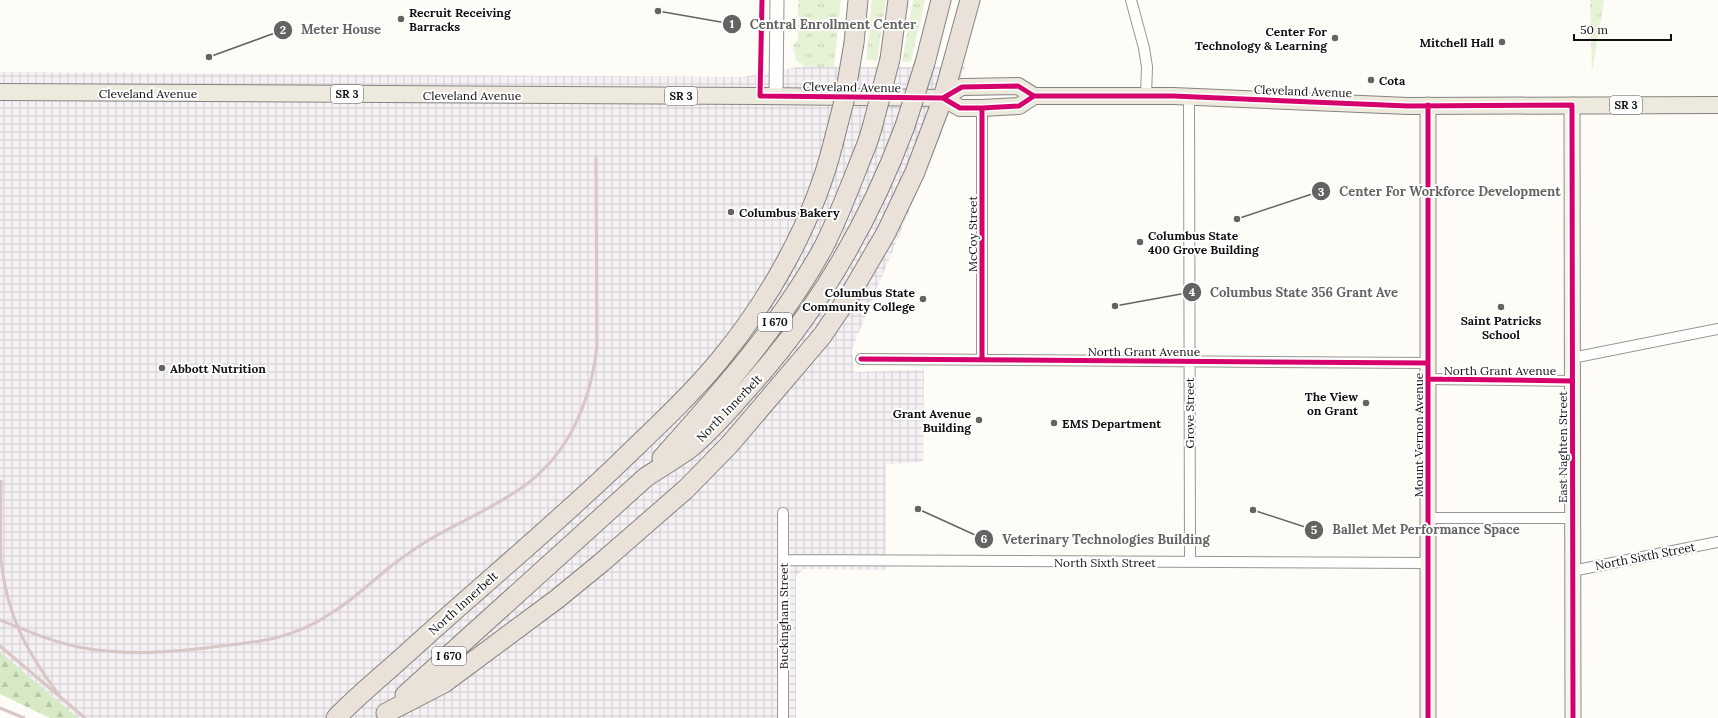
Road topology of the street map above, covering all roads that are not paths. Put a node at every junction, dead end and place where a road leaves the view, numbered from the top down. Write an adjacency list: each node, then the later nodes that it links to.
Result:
1 (777, 0): 8 (street)
2 (858, 0): 34 (highway, North Innerbelt, bridge)
3 (898, 0): 25 (highway, I 670, bridge)
4 (941, 0): 25 (highway, North Innerbelt, bridge)
5 (970, 0): 12 (highway)
6 (1131, 0): 10 (street)
7 (0, 92): 8 (main road, Cleveland Avenue / SR 3)
8 (776, 96): 12 (main road, Cleveland Avenue / SR 3)
9 (1034, 96): 10 (main road, Cleveland Avenue / SR 3); 12 (main road); 16 (main road, Cleveland Avenue / SR 3)
10 (1146, 96): 11 (main road, Cleveland Avenue / SR 3)
11 (1189, 97): 13 (main road, Cleveland Avenue / SR 3); 21 (street, Grove Street)
12 (943, 98): 16 (main road, Cleveland Avenue / SR 3); 35 (highway)
13 (1428, 105): 14 (main road, Cleveland Avenue / SR 3); 22 (main road, Mount Vernon Avenue)
14 (1572, 105): 15 (main road, Cleveland Avenue / SR 3); 18 (main road, East Naghten Street)
15 (1718, 105)
16 (982, 108): 20 (street, McCoy Street)
17 (1718, 329): 18 (street, North Grant Avenue)
18 (1572, 358): 24 (main road, East Naghten Street)
19 (861, 359): 20 (street, North Grant Avenue)
20 (982, 360): 21 (street, North Grant Avenue)
21 (1190, 361): 22 (street, North Grant Avenue); 31 (street, Grove Street)
22 (1428, 363): 23 (main road, Mount Vernon Avenue)
23 (1428, 379): 24 (street, North Grant Avenue); 27 (main road, Mount Vernon Avenue)
24 (1572, 380): 28 (main road, East Naghten Street)
25 (646, 477): 35 (highway, North Innerbelt / I 670)
26 (783, 513): 30 (street, Buckingham Street)
27 (1428, 518): 28 (street); 32 (main road, Mount Vernon Avenue)
28 (1572, 518): 33 (main road, East Naghten Street)
29 (1718, 542): 33 (street, North Sixth Street)
30 (783, 560): 31 (street, North Sixth Street); 36 (street, Buckingham Street)
31 (1190, 562): 32 (street, North Sixth Street)
32 (1428, 563): 37 (main road, Mount Vernon Avenue)
33 (1572, 571): 38 (main road, East Naghten Street)
34 (339, 715)
35 (383, 715)
36 (783, 718)
37 (1428, 718)
38 (1572, 718)

